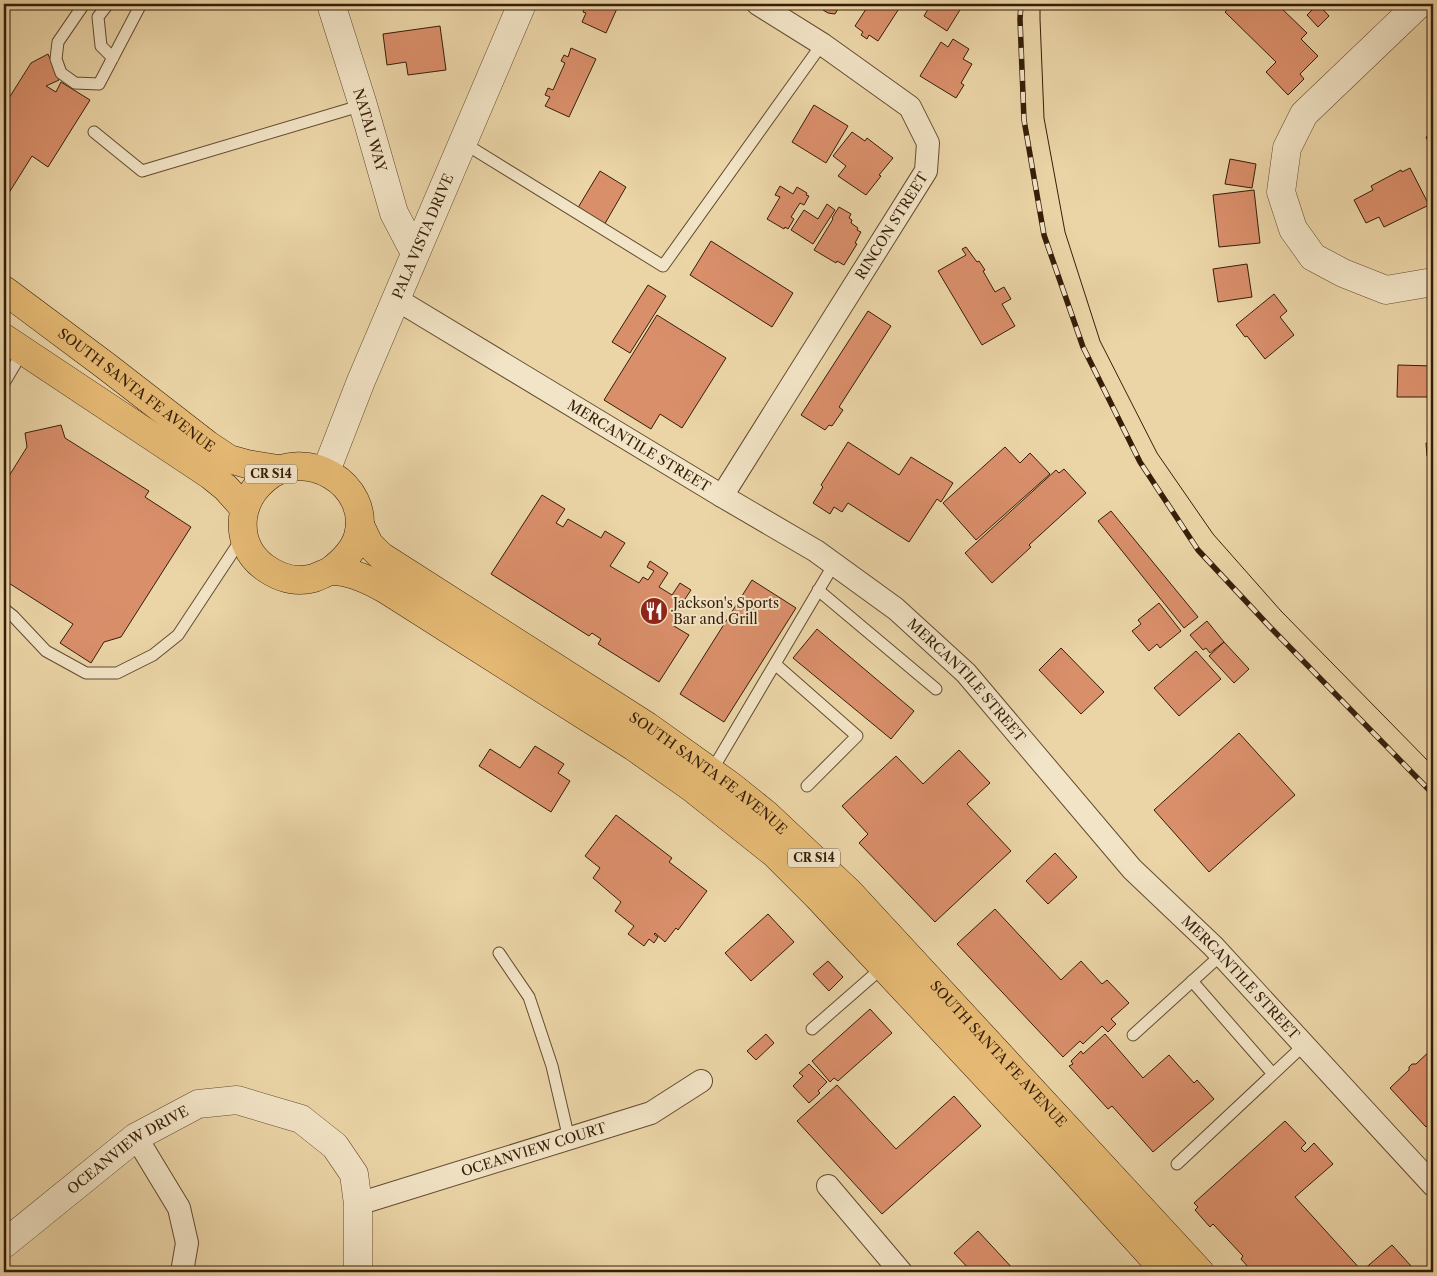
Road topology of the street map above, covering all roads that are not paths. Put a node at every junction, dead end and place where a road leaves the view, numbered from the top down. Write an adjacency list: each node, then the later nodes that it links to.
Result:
1 (84, 4): 9 (lane)
2 (108, 4): 9 (lane)
3 (141, 4): 9 (lane)
4 (331, 4): 10 (street, NATAL WAY)
5 (522, 4): 12 (street, PALA VISTA DRIVE)
6 (758, 4): 8 (street, RINCON STREET)
7 (1419, 4): 14 (street)
8 (822, 44): 12 (lane); 21 (street, RINCON STREET)
9 (113, 58)
10 (363, 105): 11 (lane); 13 (street, NATAL WAY)
11 (94, 132)
12 (462, 142): 13 (street, PALA VISTA DRIVE)
13 (415, 253): 16 (street, PALA VISTA DRIVE)
14 (1433, 282)
15 (4, 290): 19 (main road, SOUTH SANTA FE AVENUE / CR S14)
16 (396, 299): 20 (street, PALA VISTA DRIVE); 21 (street, MERCANTILE STREET)
17 (14, 345): 18 (lane); 22 (main road, SOUTH SANTA FE AVENUE / CR S14)
18 (4, 383)
19 (278, 469): 20 (main road, SOUTH SANTA FE AVENUE / CR S14); 22 (main road, CR S14)
20 (326, 471): 23 (main road, SOUTH SANTA FE AVENUE / CR S14)
21 (722, 496): 25 (street, MERCANTILE STREET)
22 (244, 508): 24 (main road, SOUTH SANTA FE AVENUE / CR S14)
23 (360, 525): 26 (main road, SOUTH SANTA FE AVENUE / CR S14); 31 (main road, SOUTH SANTA FE AVENUE / CR S14)
24 (244, 536): 26 (main road, SOUTH SANTA FE AVENUE / CR S14); 28 (lane)
25 (834, 564): 27 (lane); 34 (street, MERCANTILE STREET)
26 (330, 571): 35 (main road, SOUTH SANTA FE AVENUE / CR S14)
27 (818, 590): 29 (lane); 30 (lane)
28 (4, 609)
29 (775, 664): 31 (lane); 32 (lane)
30 (936, 690)
31 (711, 772): 53 (main road, SOUTH SANTA FE AVENUE / CR S14)
32 (807, 786)
33 (499, 953): 43 (lane)
34 (1221, 955): 36 (lane); 39 (street, MERCANTILE STREET)
35 (883, 967): 37 (lane); 52 (main road, SOUTH SANTA FE AVENUE / CR S14)
36 (1192, 981): 38 (lane); 40 (lane)
37 (812, 1029)
38 (1133, 1035)
39 (1304, 1045): 40 (lane); 45 (street, MERCANTILE STREET)
40 (1273, 1074): 44 (lane)
41 (701, 1081): 43 (street, OCEANVIEW COURT)
42 (136, 1137): 47 (street, OCEANVIEW DRIVE); 48 (street, OCEANVIEW DRIVE); 49 (street)
43 (569, 1138): 47 (street, OCEANVIEW COURT)
44 (1177, 1164)
45 (1433, 1185)
46 (828, 1186): 51 (street)
47 (358, 1204): 50 (street, OCEANVIEW DRIVE)
48 (4, 1244)
49 (182, 1272)
50 (358, 1272)
51 (901, 1272)
52 (1166, 1272)
53 (1200, 1272)

